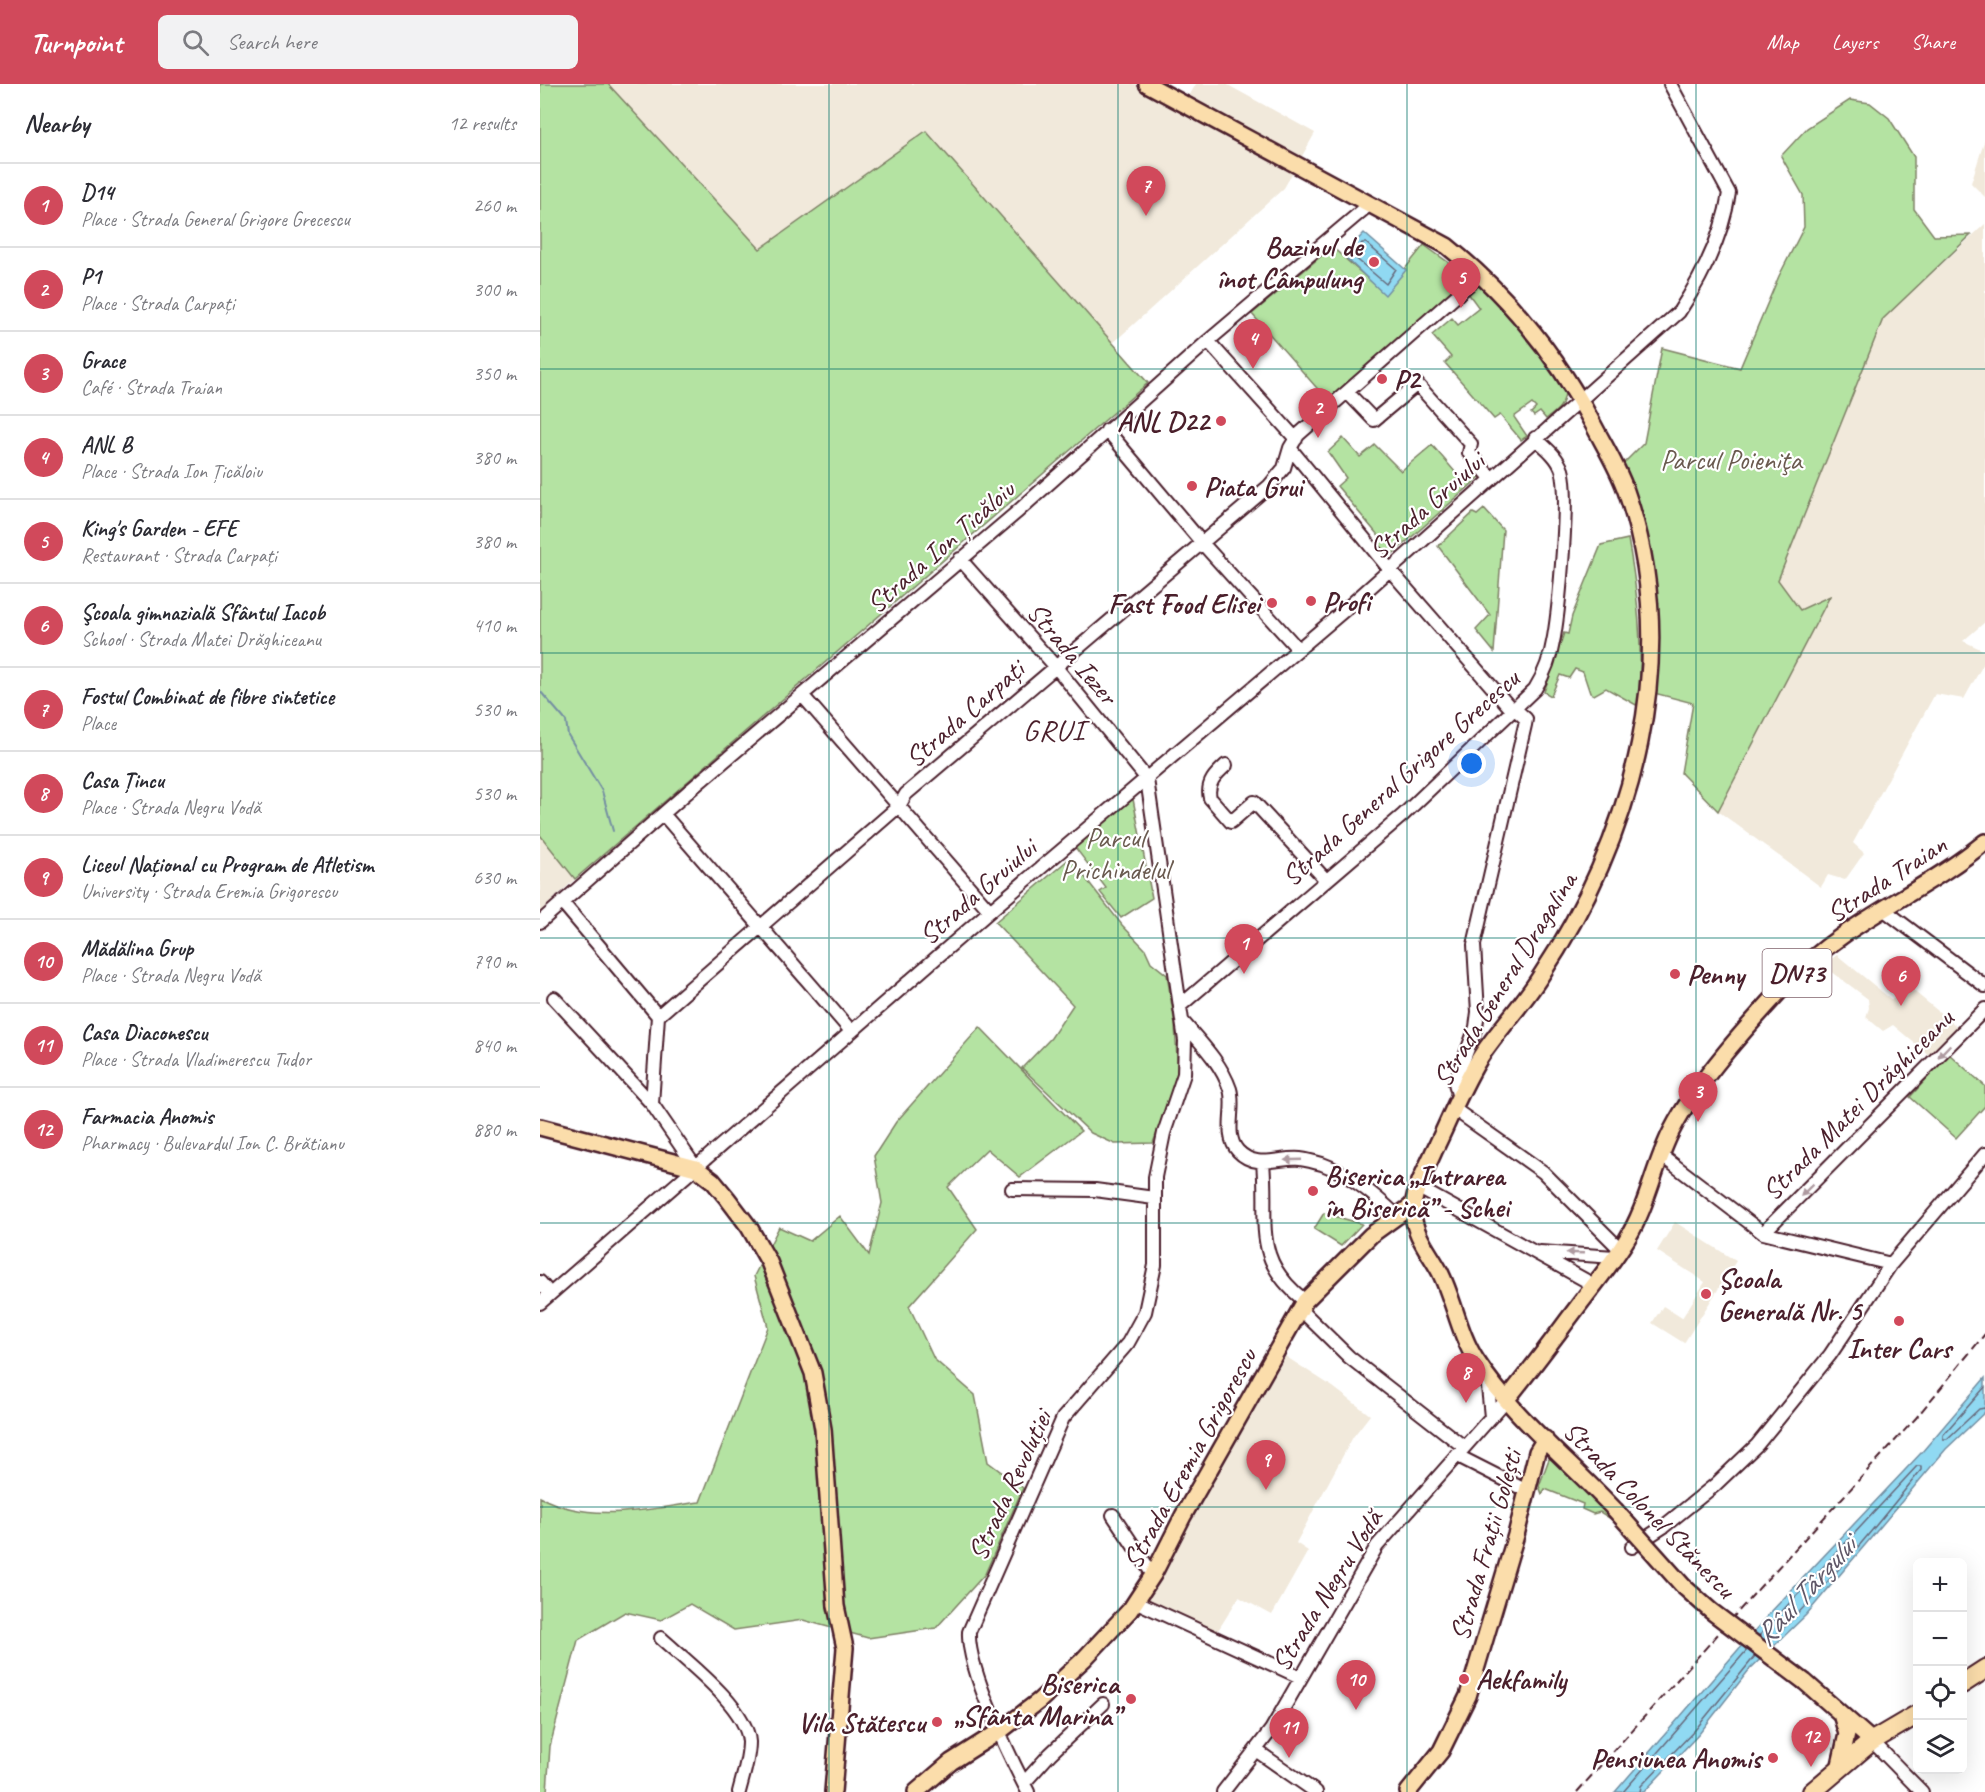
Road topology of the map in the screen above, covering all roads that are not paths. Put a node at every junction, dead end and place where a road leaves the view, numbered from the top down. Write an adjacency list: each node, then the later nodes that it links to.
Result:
1 (1147, 84): 3 (main road, Strada General Dragalina)
2 (1670, 84): 7 (street, Strada Gruiului)
3 (1370, 204): 4 (main road, Strada General Dragalina); 5 (street, Strada Ion Țicăloiu)
4 (1481, 273): 6 (street, Strada Carpați); 7 (main road, Strada General Dragalina)
5 (1208, 341): 8 (street, Strada Ion Țicăloiu); 10 (street)
6 (1347, 392): 10 (street, Strada Carpați); 11 (street)
7 (1580, 398): 9 (street, Strada Gruiului); 38 (main road, Strada General Dragalina)
8 (1107, 430): 12 (street); 13 (street, Strada Ion Țicăloiu)
9 (1535, 438): 11 (street, Strada Gruiului); 18 (street, Strada General Grigore Grecescu)
10 (1293, 443): 12 (street, Strada Carpați); 14 (street)
11 (1491, 478): 14 (street, Strada Gruiului)
12 (1203, 544): 15 (street); 16 (street, Strada Carpați)
13 (960, 559): 16 (street, Strada Iezer); 17 (street, Strada Ion Țicăloiu)
14 (1390, 570): 15 (street, Strada Gruiului); 18 (street)
15 (1298, 649): 20 (street, Strada Gruiului)
16 (1055, 666): 20 (street, Strada Iezer); 21 (street, Strada Carpați)
17 (802, 696): 21 (street); 22 (street, Strada Ion Țicăloiu)
18 (1514, 710): 24 (street, Strada General Grigore Grecescu); 38 (street)
19 (1226, 765): 24 (street)
20 (1147, 779): 27 (street, Strada Gruiului); 32 (street, Strada Revoluției)
21 (899, 806): 27 (street); 29 (street, Strada Carpați)
22 (663, 814): 25 (street, Strada Ion Țicăloiu); 29 (street)
23 (1985, 842): 26 (main road, Strada Traian / DN73)
24 (1326, 880): 32 (street, Strada General Grigore Grecescu)
25 (562, 902): 28 (street, Strada Ion Țicăloiu); 34 (street)
26 (1883, 909): 30 (street); 41 (main road, Strada Traian / DN73)
27 (990, 911): 36 (street, Strada Gruiului)
28 (540, 922)
29 (761, 927): 34 (street, Strada Carpați); 36 (street)
30 (1985, 986)
31 (554, 998): 37 (street)
32 (1180, 1006): 35 (street, Strada Revoluției)
33 (1985, 1009): 49 (street, Strada Matei Drăghiceanu, one-way to 49)
34 (658, 1016): 37 (street)
35 (1182, 1021): 42 (street); 46 (street, Strada Revoluției)
36 (852, 1031): 43 (street, Strada Gruiului)
37 (652, 1104): 43 (street)
38 (1457, 1104): 44 (main road, Strada General Dragalina); 51 (street)
39 (540, 1127): 43 (main road)
40 (1985, 1154): 52 (street)
41 (1661, 1155): 49 (street); 51 (main road, Strada Negru Vodă / DN73)
42 (1263, 1163): 48 (street, one-way to 42); 57 (street)
43 (696, 1168): 55 (street, Strada Gruiului); 83 (main road)
44 (1419, 1188): 47 (main road, Strada General Dragalina); 50 (street)
45 (1012, 1189): 46 (street)
46 (1154, 1198): 77 (street, Strada Revoluției)
47 (1413, 1204): 48 (main road, Strada Eremia Grigorescu); 58 (main road, Strada General Dragalina)
48 (1397, 1216): 57 (main road, Strada Eremia Grigorescu)
49 (1763, 1233): 52 (street)
50 (1535, 1252): 51 (street, one-way to 50); 54 (street)
51 (1618, 1253): 54 (main road, Strada Negru Vodă / DN73)
52 (1891, 1264): 67 (street)
53 (540, 1282): 55 (street)
54 (1594, 1285): 59 (main road, Strada Negru Vodă / DN73)
55 (550, 1294): 56 (street, Strada Gruiului)
56 (540, 1303)
57 (1302, 1305): 64 (street); 68 (main road, Strada Eremia Grigorescu)
58 (1486, 1373): 59 (main road); 60 (main road, Strada General Dragalina); 61 (street)
59 (1522, 1380): 60 (main road, Strada Negru Vodă / DN73); 62 (main road)
60 (1507, 1399): 61 (street, Strada Negru Vodă / DN73); 62 (main road, Strada Colonel Stănescu)
61 (1491, 1417): 64 (street, Strada Negru Vodă / DN73)
62 (1527, 1420): 63 (main road, Strada Colonel Stănescu)
63 (1545, 1438): 65 (main road, Strada Frații Golești); 75 (main road, Strada Colonel Stănescu, bridge)
64 (1460, 1451): 65 (street); 72 (street, Strada Negru Vodă / DN73)
65 (1527, 1491): 87 (main road, Strada Frații Golești)
66 (1113, 1515): 68 (street)
67 (1632, 1547)
68 (1153, 1575): 69 (main road, Strada Eremia Grigorescu)
69 (1137, 1602): 72 (street); 77 (main road, Strada Eremia Grigorescu)
70 (661, 1638): 82 (street)
71 (1985, 1669): 73 (highway)
72 (1300, 1677): 79 (street, Strada Negru Vodă / DN73)
73 (1967, 1681)
74 (1103, 1704): 81 (street)
75 (1840, 1711): 78 (main road, Strada Colonel Stănescu); 80 (main road)
76 (1913, 1716): 78 (highway)
77 (1000, 1731): 81 (street, Strada Revoluției); 84 (main road, Strada Eremia Grigorescu)
78 (1872, 1741): 80 (highway); 89 (street)
79 (1257, 1751): 85 (street, Strada Negru Vodă / DN73); 86 (street)
80 (1840, 1765): 88 (highway)
81 (1026, 1788)
82 (739, 1792)
83 (833, 1792)
84 (916, 1792)
85 (1223, 1792)
86 (1316, 1792)
87 (1408, 1792)
88 (1812, 1792)
89 (1922, 1792)

